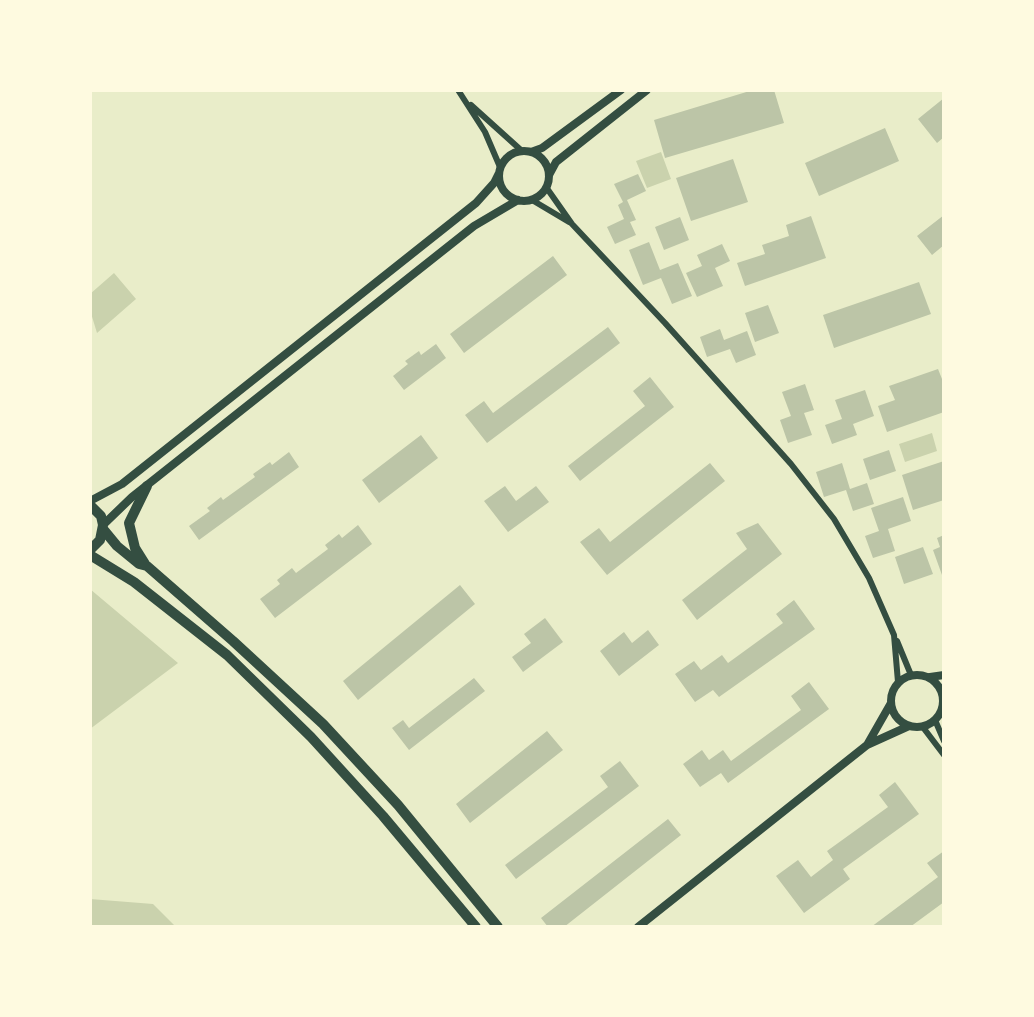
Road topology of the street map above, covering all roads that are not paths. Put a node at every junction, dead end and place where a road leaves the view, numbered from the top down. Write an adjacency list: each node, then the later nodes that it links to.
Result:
1 (458, 90): 4 (street)
2 (621, 90): 5 (street)
3 (647, 90): 7 (street)
4 (464, 99): 5 (street); 6 (street)
5 (526, 152): 6 (street); 7 (street)
6 (500, 170): 9 (street); 13 (street)
7 (549, 175): 8 (street)
8 (546, 187): 10 (street); 11 (street)
9 (518, 200): 10 (street); 12 (street)
10 (532, 200): 11 (street)
11 (572, 224): 18 (street)
12 (147, 486): 14 (street); 17 (main road)
13 (90, 503): 14 (main road)
14 (103, 527): 15 (main road); 17 (main road)
15 (90, 550)
16 (90, 555): 31 (main road)
17 (147, 566): 32 (main road)
18 (894, 635): 19 (street); 22 (street)
19 (911, 675): 21 (street); 22 (street)
20 (944, 675): 21 (street)
21 (930, 677): 23 (street)
22 (898, 682): 24 (street)
23 (944, 701): 25 (street)
24 (891, 703): 26 (street); 29 (street)
25 (935, 720): 27 (street); 28 (street)
26 (909, 726): 27 (street); 29 (street)
27 (922, 726): 30 (street)
28 (944, 741)
29 (867, 745): 33 (street)
30 (944, 755)
31 (476, 927)
32 (498, 927)
33 (638, 927)

